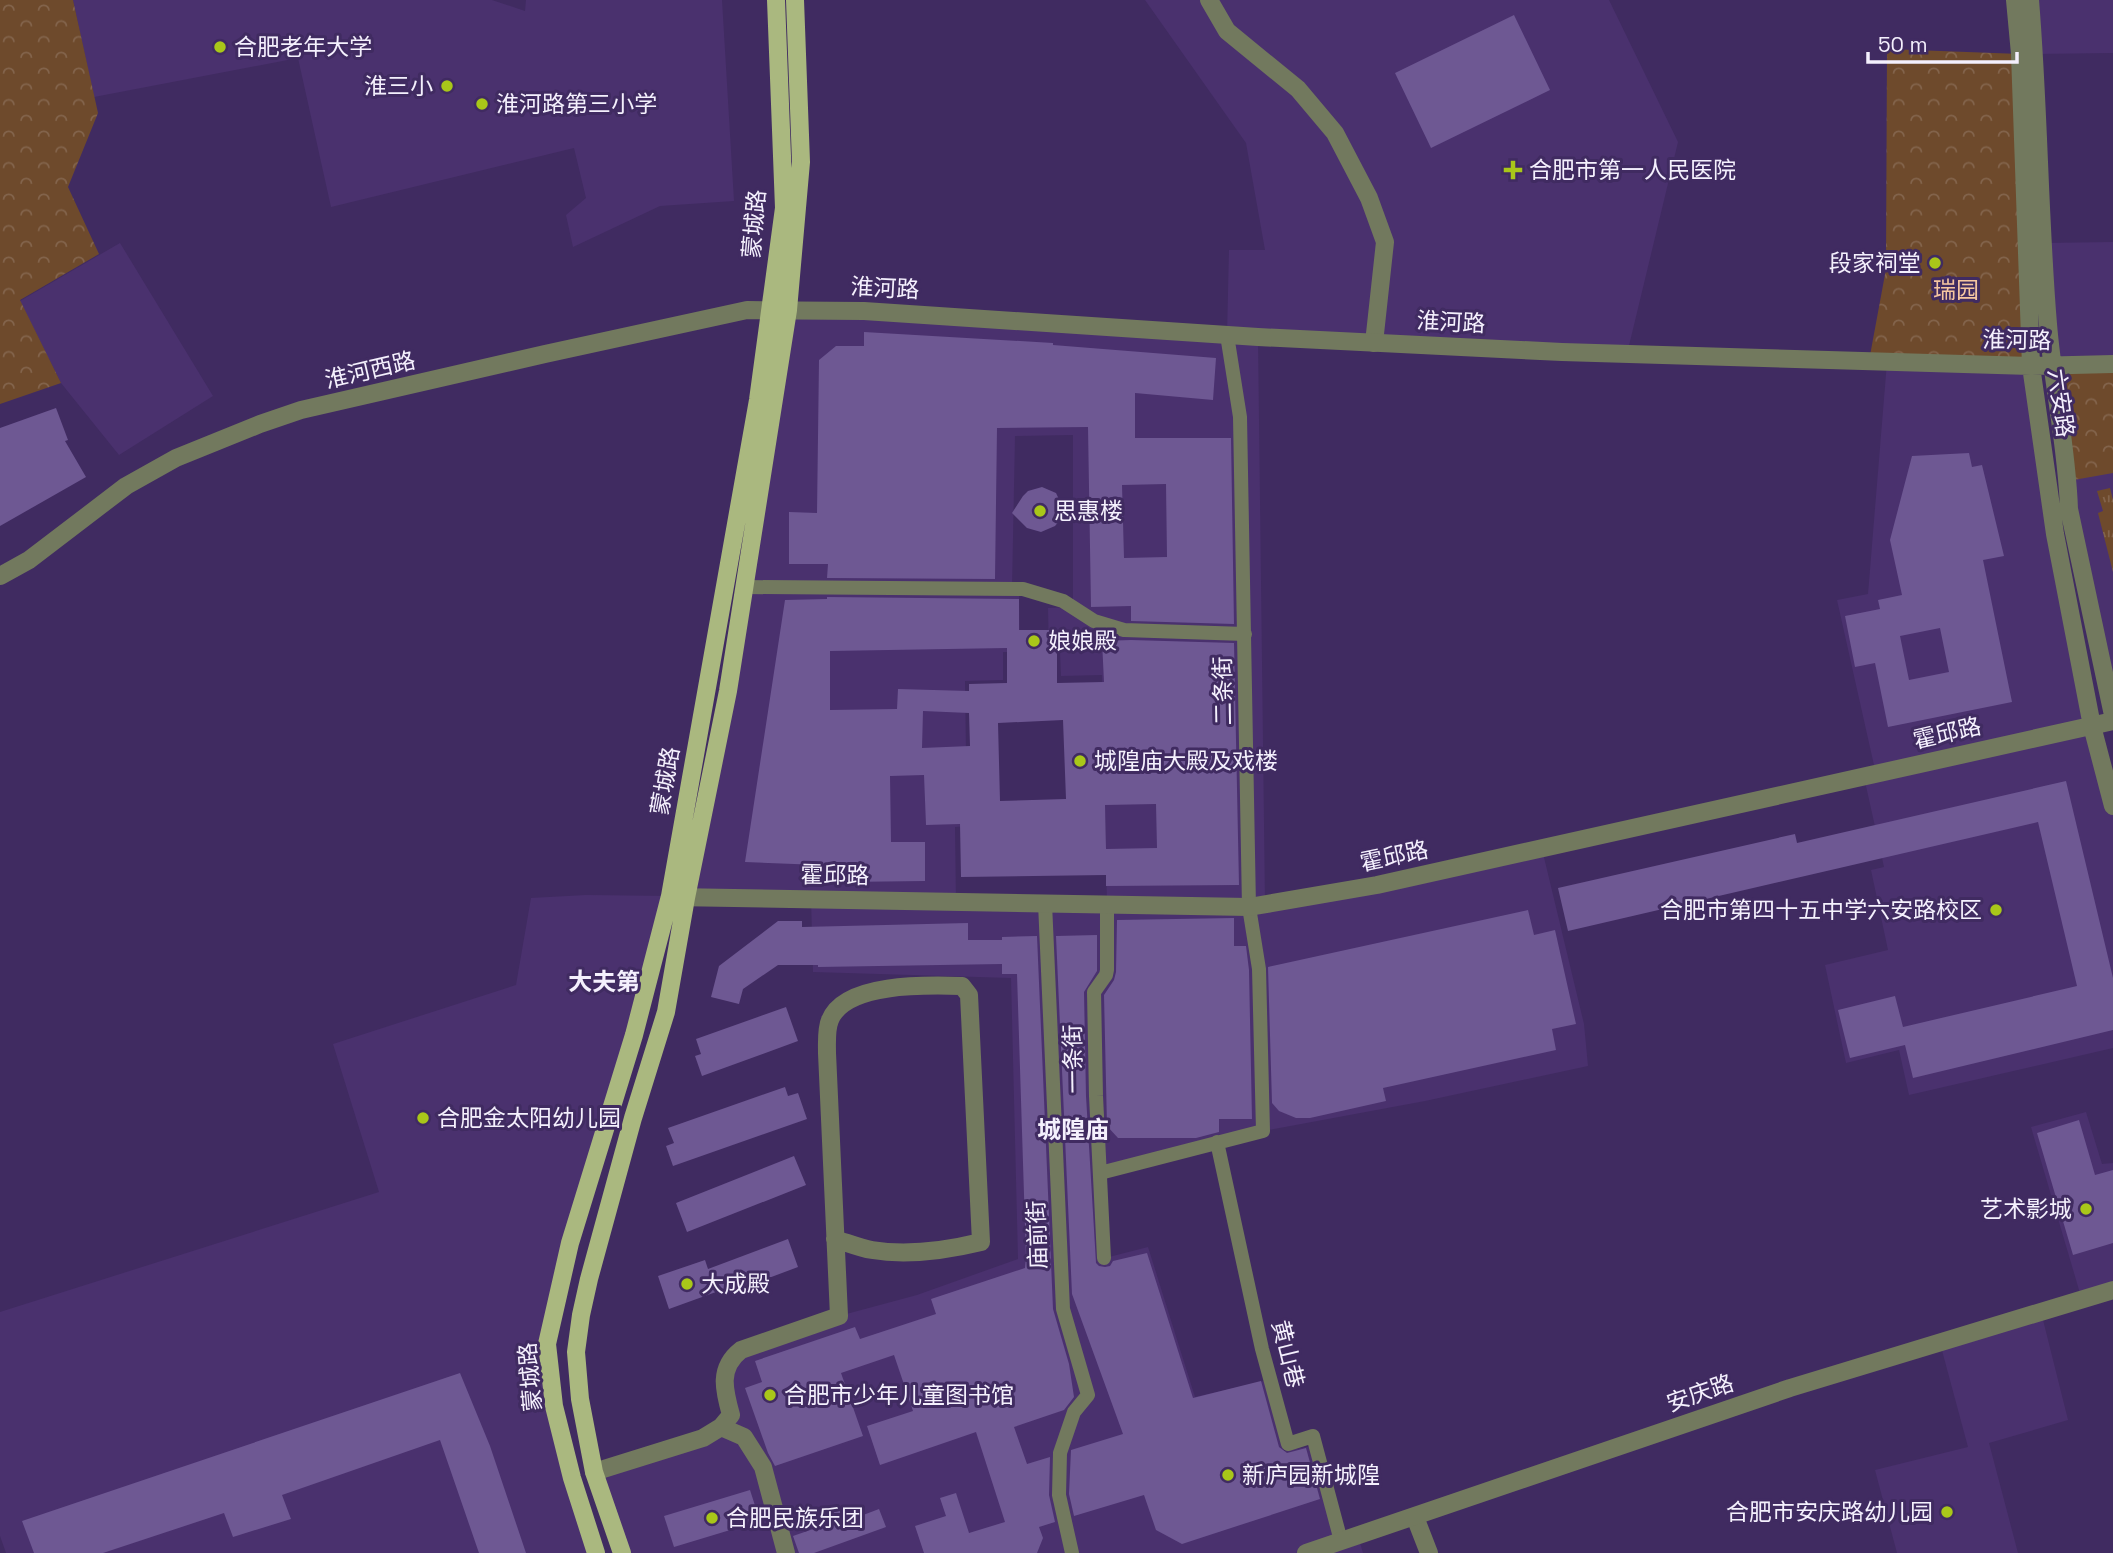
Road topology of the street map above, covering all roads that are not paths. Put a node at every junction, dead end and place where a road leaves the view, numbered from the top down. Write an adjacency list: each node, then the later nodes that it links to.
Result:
1 (775, 0): 6 (main road, 蒙城路)
2 (794, 0): 6 (main road, 蒙城路)
3 (1209, 0): 8 (street)
4 (2015, 0): 10 (street, 六安路)
5 (2030, 0): 11 (street, 六安路)
6 (779, 310): 7 (street, 淮河路); 12 (street, 淮河西路); 13 (main road, 蒙城路); 19 (main road, 蒙城路)
7 (1227, 335): 8 (street, 淮河路); 14 (street, 二条街)
8 (1374, 343): 10 (street, 淮河路)
9 (2113, 364): 11 (street, 淮河路)
10 (2031, 366): 11 (street, 淮河路); 17 (street, 六安路)
11 (2053, 366): 15 (street, 六安路)
12 (0, 576)
13 (745, 587): 14 (street); 19 (main road, 蒙城路)
14 (1245, 634): 22 (street, 二条街)
15 (2113, 715)
16 (2113, 721): 17 (street, 霍邱路)
17 (2092, 726): 18 (street, 六安路); 22 (street, 霍邱路)
18 (2113, 806)
19 (678, 897): 20 (street, 霍邱路); 29 (main road, 蒙城路); 32 (main road, 蒙城路)
20 (1045, 903): 21 (street, 霍邱路); 35 (street, 庙前街)
21 (1107, 904): 22 (street, 霍邱路); 24 (street, 一条街)
22 (1249, 907): 23 (street, 二条街)
23 (1217, 1142): 24 (street); 31 (street, 黄山巷)
24 (1100, 1173): 26 (street, 一条街)
25 (835, 1240): 25 (street); 28 (street)
26 (1104, 1258)
27 (2113, 1290): 30 (street, 安庆路)
28 (721, 1427): 29 (street); 34 (street)
29 (594, 1472): 33 (main road, 蒙城路)
30 (1415, 1517): 31 (street, 安庆路); 37 (street)
31 (1341, 1541): 36 (street, 安庆路)
32 (596, 1553)
33 (622, 1553)
34 (786, 1553)
35 (1072, 1553)
36 (1306, 1553)
37 (1429, 1553)

